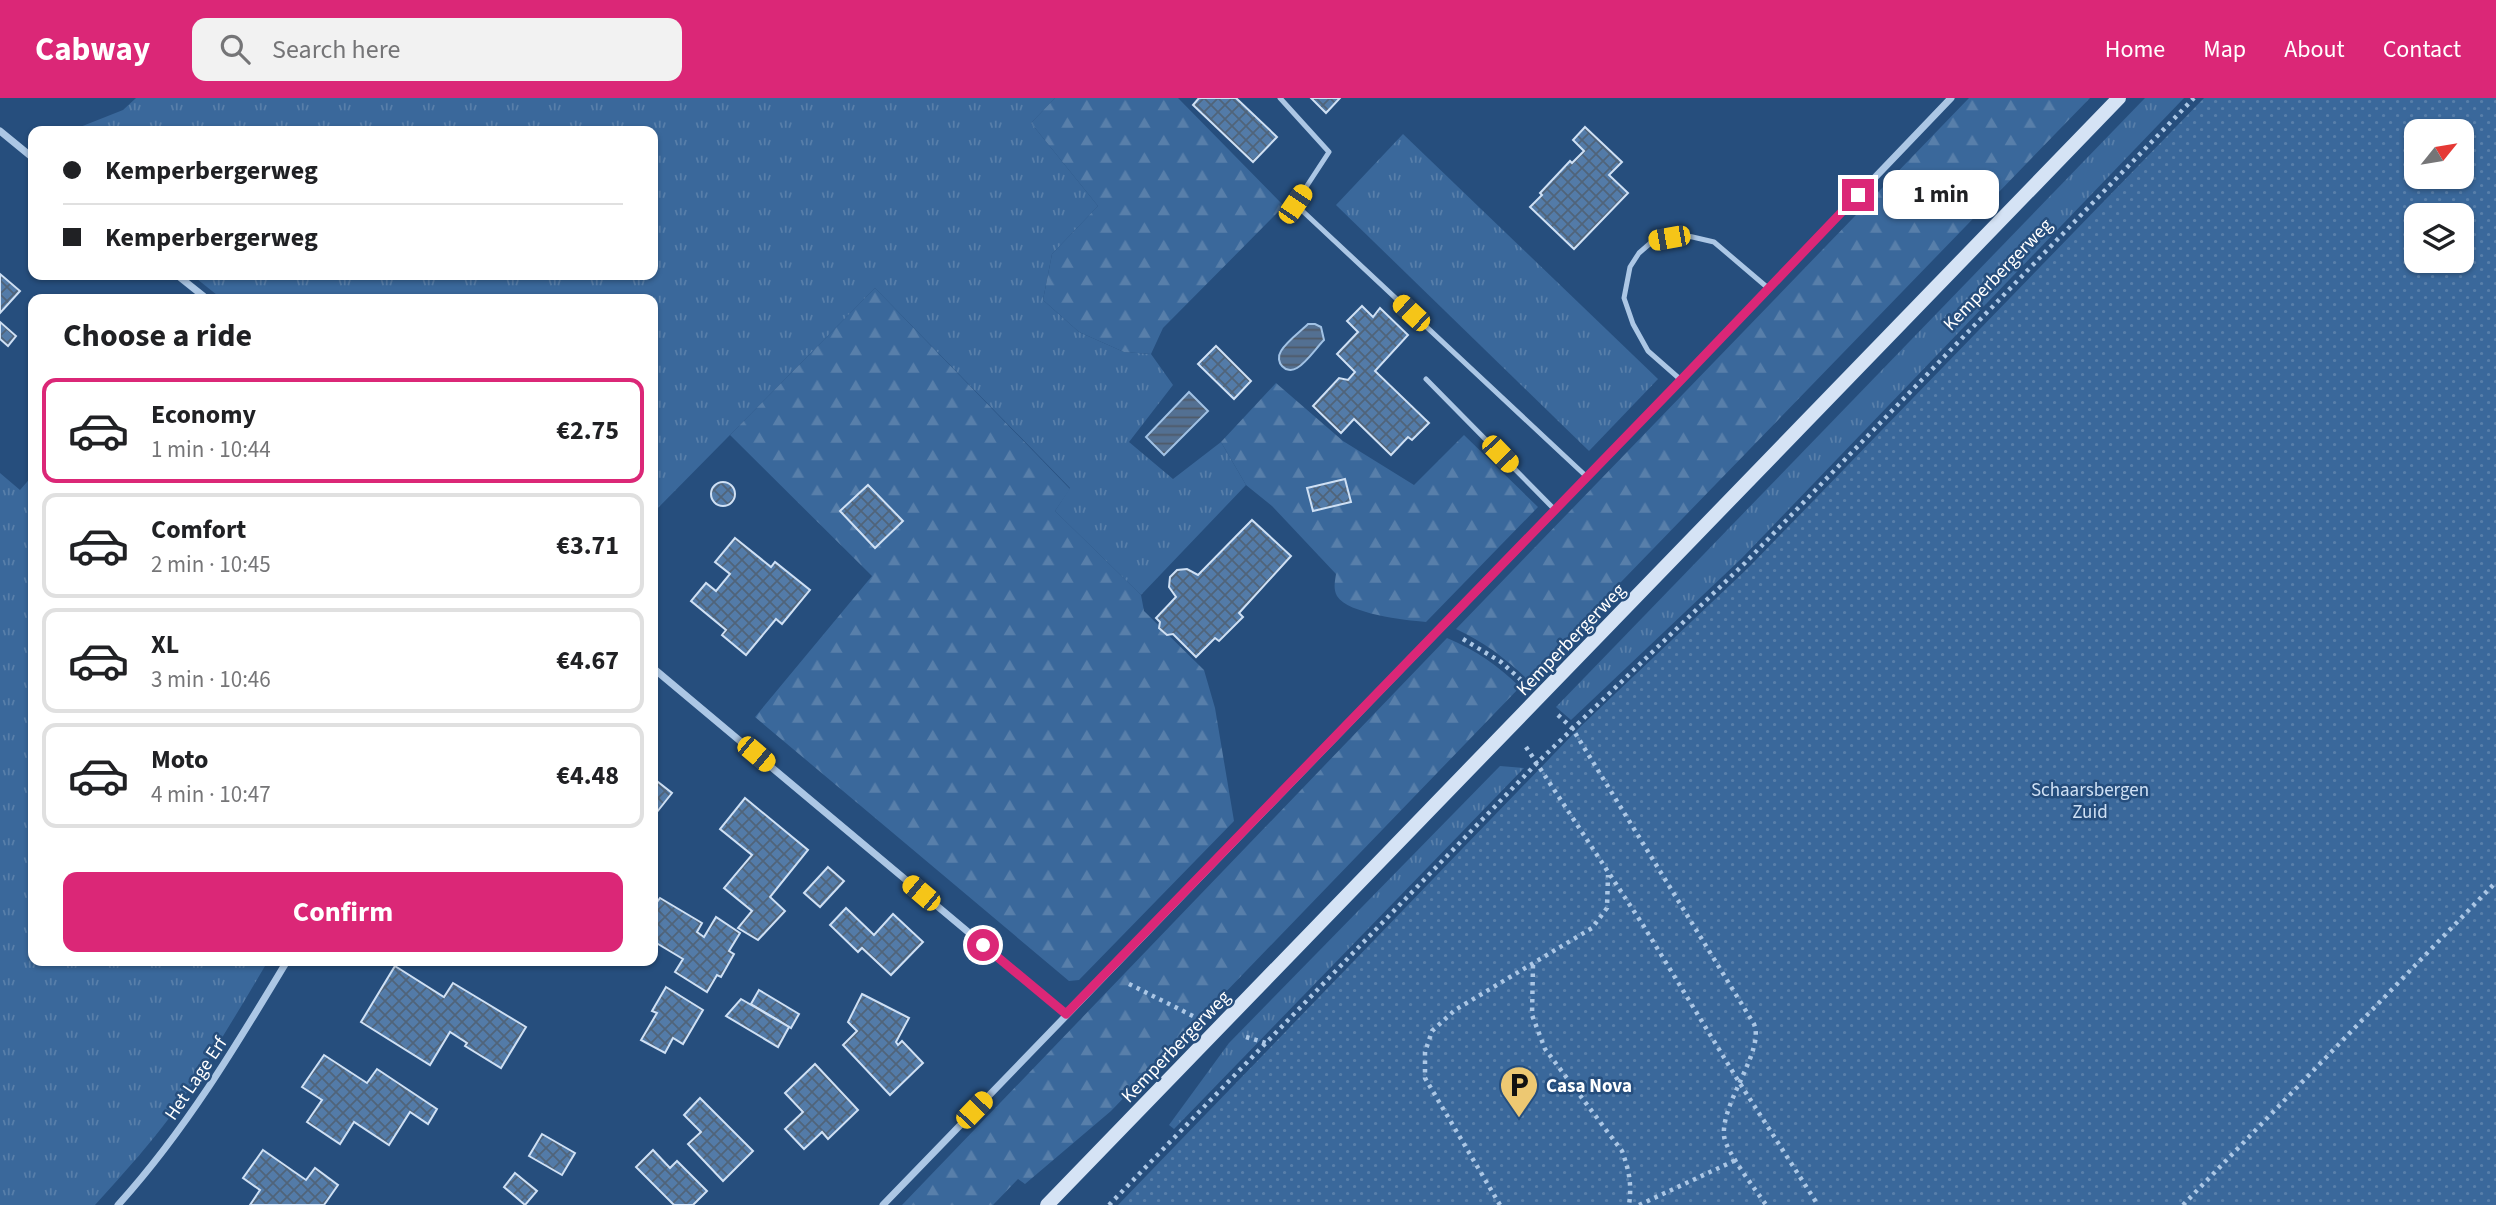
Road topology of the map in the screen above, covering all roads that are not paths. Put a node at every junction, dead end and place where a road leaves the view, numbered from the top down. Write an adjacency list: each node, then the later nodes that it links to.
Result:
1 (1280, 98): 11 (lane)
2 (2119, 98): 18 (main road, Kemperbergerweg)
3 (1947, 99): 7 (street)
4 (0, 131): 5 (street)
5 (28, 154)
6 (183, 280): 8 (street)
7 (1768, 288): 10 (street); 10 (lane)
8 (201, 294)
9 (1426, 379): 12 (lane)
10 (1681, 380): 11 (street)
11 (1587, 477): 12 (street)
12 (1555, 510): 15 (street)
13 (658, 672): 15 (street)
14 (284, 966): 16 (street, Het Lage Erf)
15 (1066, 1014): 17 (street)
16 (118, 1205)
17 (883, 1205)
18 (1047, 1205)

